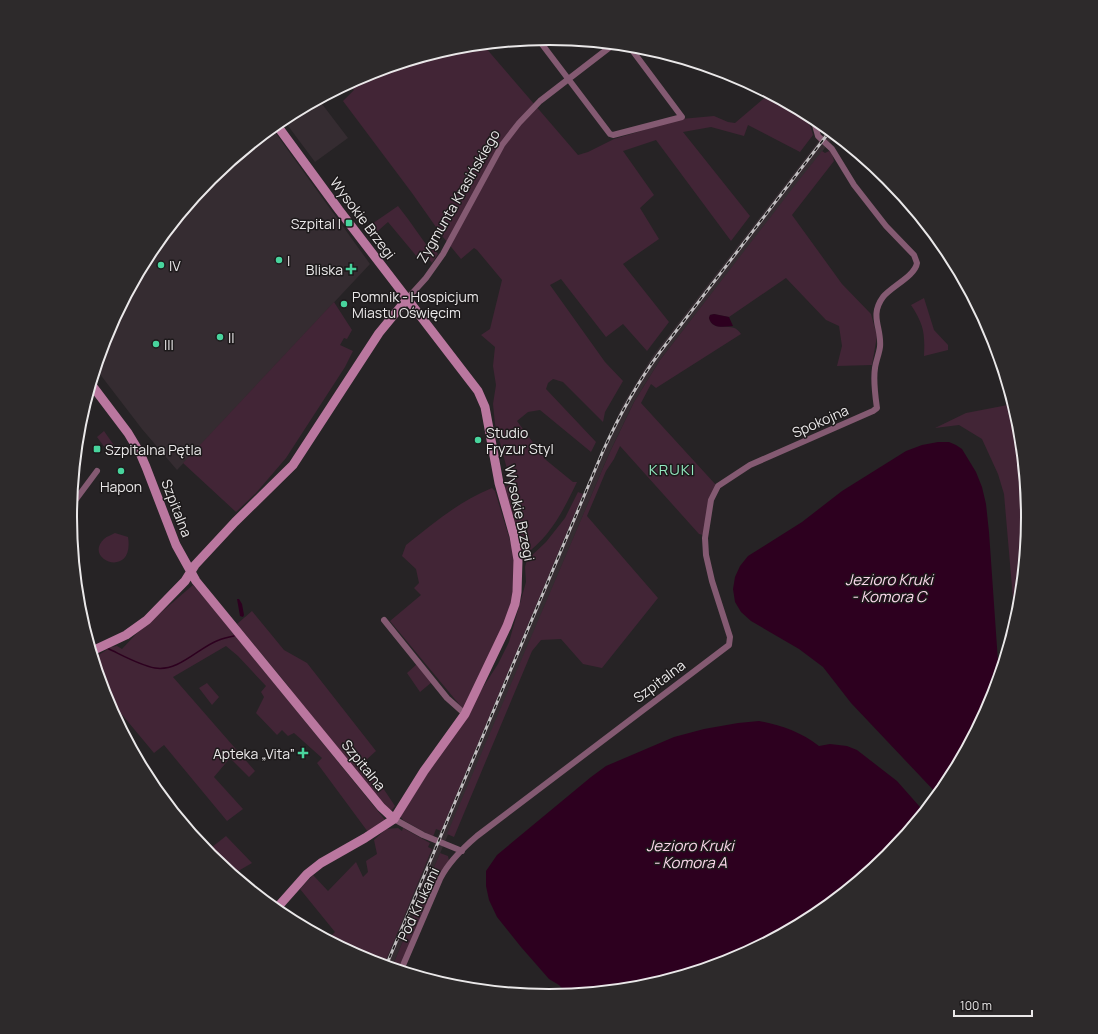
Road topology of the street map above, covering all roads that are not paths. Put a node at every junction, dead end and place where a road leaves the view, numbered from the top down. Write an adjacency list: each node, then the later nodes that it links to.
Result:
1 (543, 45): 4 (street)
2 (608, 49): 4 (street, Zygmunta Krasińskiego)
3 (634, 53): 4 (street)
4 (569, 78): 7 (street, Zygmunta Krasińskiego)
5 (816, 129): 13 (street, Spokojna)
6 (280, 130): 7 (street, Wysokie Brzegi)
7 (408, 299): 11 (street, Zygmunta Krasińskiego); 15 (street, Wysokie Brzegi)
8 (95, 389): 11 (street, Szpitalna)
9 (97, 471): 10 (street)
10 (78, 497)
11 (190, 572): 14 (street, Zygmunta Krasińskiego); 16 (street, Szpitalna)
12 (384, 620): 15 (street)
13 (729, 645): 17 (street, Szpitalna)
14 (96, 649)
15 (465, 714): 16 (street, Wysokie Brzegi)
16 (394, 819): 17 (street, Szpitalna); 18 (street, Wysokie Brzegi)
17 (462, 851): 19 (street, Pod Krukami)
18 (280, 904)
19 (403, 966)

